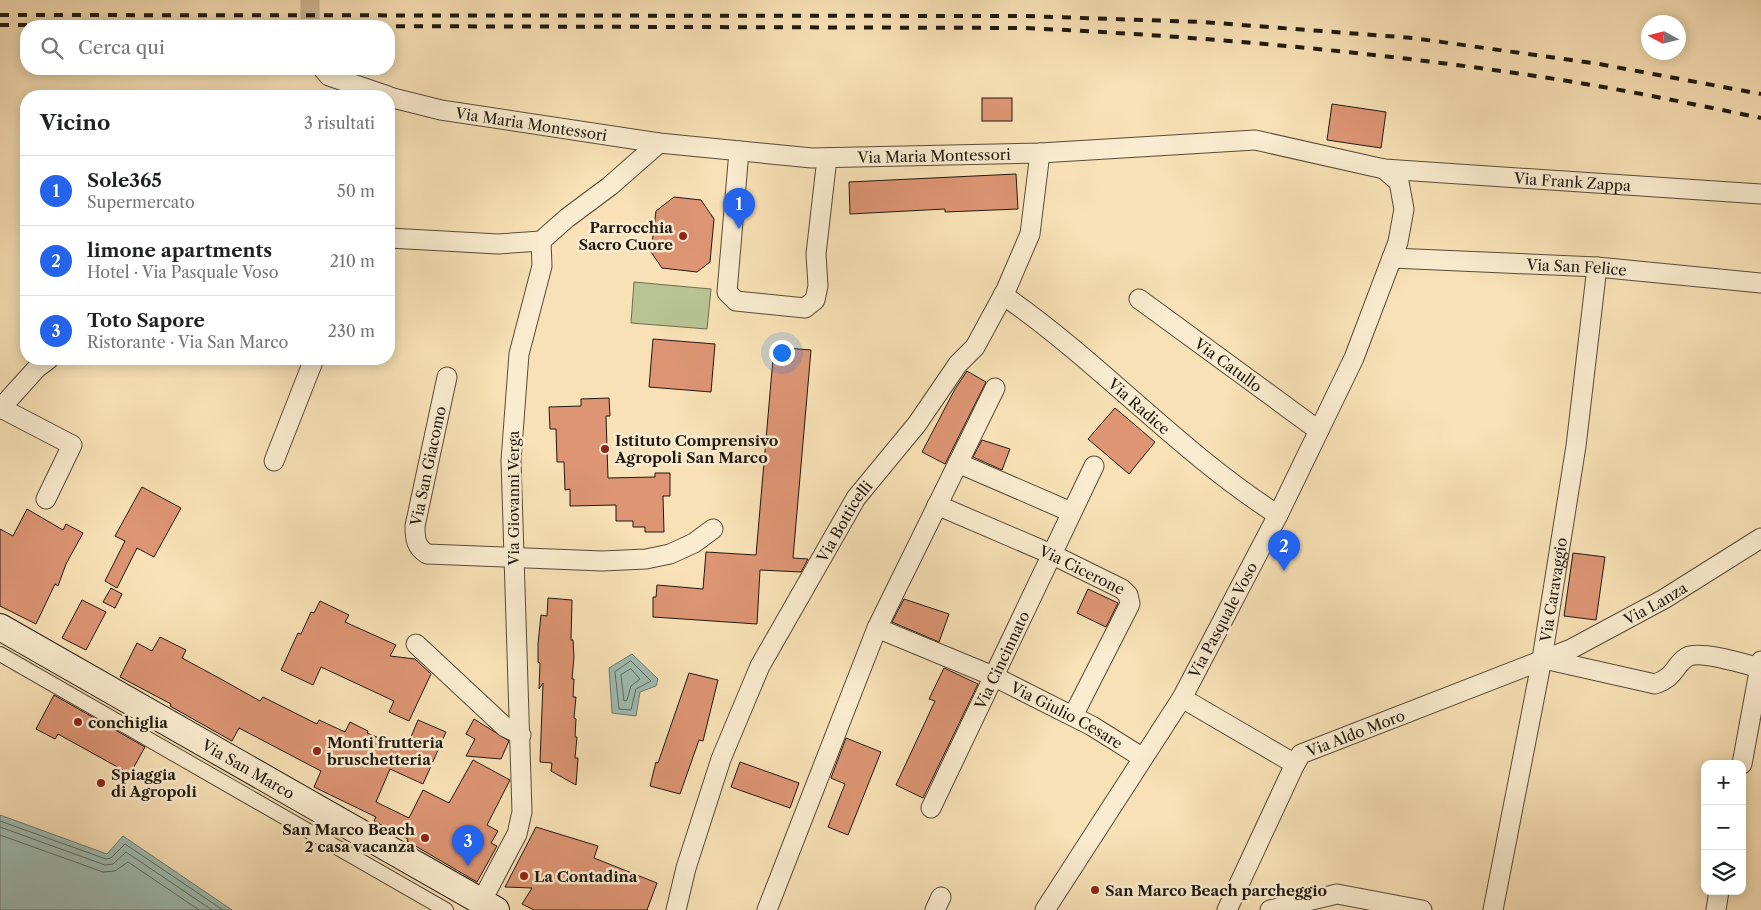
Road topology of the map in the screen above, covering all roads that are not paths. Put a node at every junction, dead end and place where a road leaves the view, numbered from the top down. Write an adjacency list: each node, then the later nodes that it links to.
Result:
1 (328, 75): 2 (street, Via Maria Montessori)
2 (370, 90)
3 (395, 98): 4 (street, Via Maria Montessori)
4 (659, 143): 5 (street, Via Maria Montessori); 11 (street)
5 (739, 151): 7 (street, Via Maria Montessori); 7 (street)
6 (1040, 153): 7 (street, Via Maria Montessori); 8 (street, Via Maria Montessori); 15 (street, Via Botticelli)
7 (827, 158)
8 (1384, 169): 9 (street, Via Frank Zappa); 12 (street)
9 (1761, 194)
10 (395, 238): 11 (street)
11 (541, 241): 33 (street, Via Giovanni Verga)
12 (1392, 258): 13 (street, Via San Felice); 22 (street, Via Pasquale Voso)
13 (1597, 267): 14 (street, Via San Felice); 38 (street, Via Caravaggio)
14 (1761, 283)
15 (1003, 295): 29 (street, Via Radice); 51 (street, Via Botticelli)
16 (1139, 299): 22 (street, Via Catullo)
17 (41, 365): 21 (street)
18 (312, 365): 23 (street)
19 (447, 377): 33 (street, Via San Giacomo)
20 (995, 388): 24 (street)
21 (0, 408): 26 (street)
22 (1318, 430): 29 (street, Via Pasquale Voso)
23 (274, 461)
24 (958, 463): 27 (street); 28 (street)
25 (1094, 466): 28 (street, Via Cincinnato)
26 (46, 499)
27 (937, 505): 32 (street, Via Cicerone); 35 (street)
28 (1072, 512): 32 (street, Via Cincinnato)
29 (1278, 515): 41 (street, Via Pasquale Voso)
30 (713, 530): 33 (street, Via San Giacomo)
31 (1761, 538): 38 (street, Via Lanza)
32 (1051, 554): 40 (street, Via Cincinnato); 42 (street, Via Cicerone)
33 (512, 557): 43 (street, Via Giovanni Verga)
34 (0, 627): 49 (main road, Via San Marco)
35 (877, 628): 40 (street, Via Giulio Cesare); 52 (street)
36 (416, 644): 43 (street)
37 (0, 654): 50 (street)
38 (1542, 659): 39 (street); 46 (street, Via Aldo Moro); 57 (street, Via Caravaggio)
39 (1760, 664): 45 (street)
40 (993, 676): 42 (street, Via Giulio Cesare); 47 (street, Via Cincinnato)
41 (1182, 698): 44 (street, Via Pasquale Voso); 46 (street, Via Aldo Moro)
42 (1073, 716): 44 (street, Via Giulio Cesare)
43 (520, 735): 49 (street, Via Giovanni Verga)
44 (1143, 758): 53 (street, Via Pasquale Voso)
45 (1743, 760)
46 (1295, 764): 54 (street)
47 (931, 808)
48 (1718, 895): 58 (street)
49 (489, 906)
50 (446, 910)
51 (676, 910)
52 (767, 910)
53 (1045, 910)
54 (1227, 910)
55 (1270, 910): 56 (street)
56 (1422, 910)
57 (1492, 910)
58 (1716, 910)

